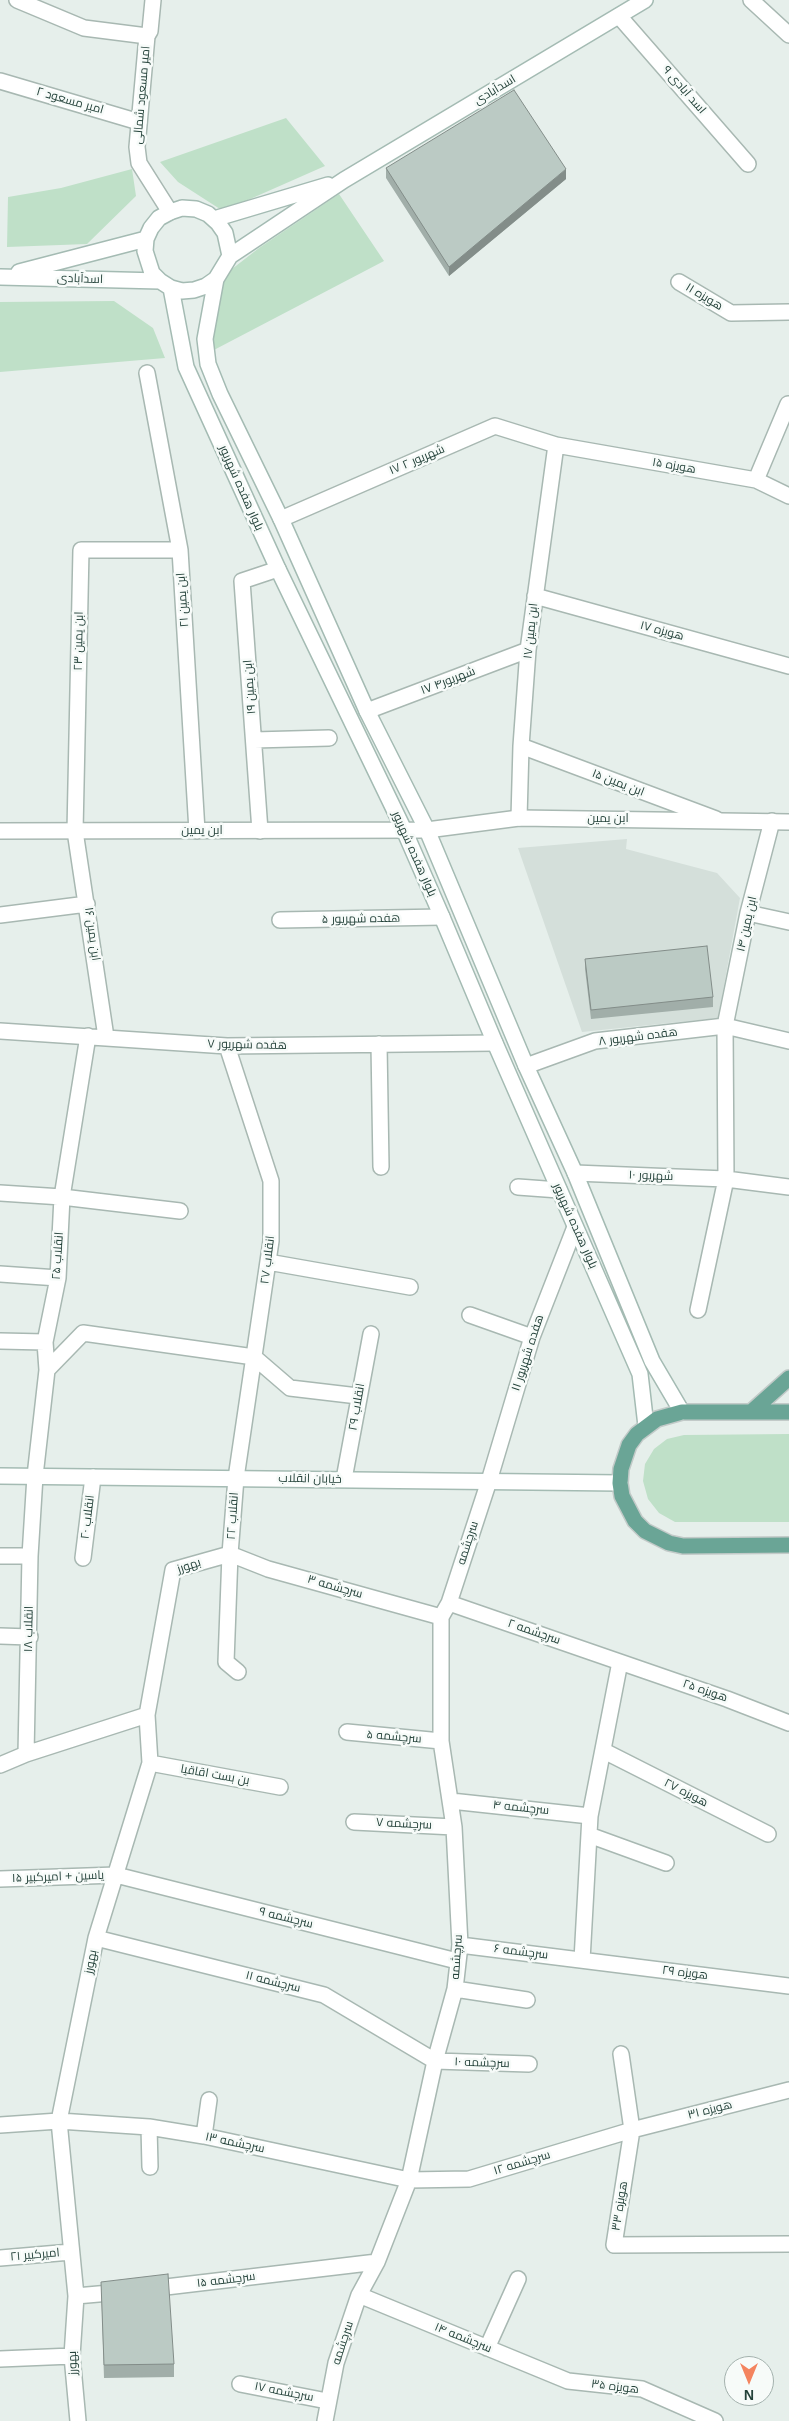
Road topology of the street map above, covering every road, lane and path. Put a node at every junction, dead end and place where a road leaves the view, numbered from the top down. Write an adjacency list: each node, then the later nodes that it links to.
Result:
1 (17, 0): 7 (street)
2 (153, 0): 7 (street, امیر مسعود شمالی)
3 (646, 0): 5 (street, اسدآبادی)
4 (751, 0): 6 (street)
5 (619, 16): 10 (street, اسد آبادی ۹); 11 (street, اسدآبادی)
6 (789, 35)
7 (147, 36): 9 (street, امیر مسعود شمالی)
8 (0, 81): 9 (street, امیر مسعود ۲)
9 (139, 122): 12 (street, امیر مسعود شمالی)
10 (748, 164)
11 (344, 180): 13 (street, اسدآبادی); 15 (street, اسدآبادی)
12 (170, 212): 13 (street); 14 (street)
13 (214, 219): 15 (street)
14 (146, 239): 16 (street, اسدآبادی); 19 (street)
15 (230, 256): 17 (street)
16 (0, 276): 19 (street, اسدآبادی)
17 (216, 279): 19 (street); 26 (street, بلوار هفده شهریور)
18 (679, 282): 20 (street, هویزه ۱۱)
19 (165, 285): 28 (street, بلوار هفده شهریور)
20 (789, 312)
21 (147, 373): 27 (street, ابن یمین ۲۱)
22 (788, 404): 24 (street)
23 (556, 445): 24 (street, هویزه ۱۵); 26 (street, ۱۷ شهریور ۲); 29 (street, ابن یمین ۱۷)
24 (756, 480): 25 (street, هویزه ۱۵)
25 (789, 496)
26 (281, 519): 32 (street, بلوار هفده شهریور)
27 (180, 550): 43 (street, ابن یمین ۲۳); 44 (street, ابن یمین ۲۱)
28 (278, 569): 34 (street, ابن یمین ۱۹); 40 (street, بلوار هفده شهریور)
29 (535, 596): 30 (street, ابن یمین ۱۷); 31 (street, هویزه ۱۷)
30 (528, 650): 32 (street, ۱۷ شهریور۴); 35 (street, ابن یمین ۱۷)
31 (789, 666)
32 (367, 711): 41 (street, بلوار هفده شهریور)
33 (329, 738): 34 (street)
34 (254, 740): 45 (street, ابن یمین ۱۹)
35 (521, 746): 36 (street, ابن یمین ۱۷); 37 (street, ابن یمین ۱۵)
36 (519, 818): 37 (street, ابن یمین); 41 (street, ابن یمین)
37 (716, 819): 38 (street, ابن یمین)
38 (772, 821): 39 (street, ابن یمین); 47 (street, ابن یمین ۱۴)
39 (789, 822)
40 (404, 830): 41 (street, ابن یمین); 45 (street, ابن یمین); 49 (street, بلوار هفده شهریور)
41 (427, 830): 60 (street, بلوار هفده شهریور)
42 (0, 831): 43 (street, ابن یمین)
43 (75, 831): 44 (street, ابن یمین); 46 (street, ابن یمین ۱۶)
44 (197, 831): 45 (street, ابن یمین)
45 (260, 831)
46 (88, 904): 48 (street); 55 (street, ابن یمین ۱۶)
47 (748, 914): 51 (street); 52 (street, ابن یمین ۱۴)
48 (0, 915)
49 (442, 917): 50 (street, هفده شهریور ۵); 57 (street, بلوار هفده شهریور)
50 (280, 920)
51 (789, 922)
52 (725, 1026): 56 (street, هفده شهریور ۸); 60 (street, هفده شهریور ۸); 63 (street, ابن یمین ۱۴)
53 (0, 1031): 54 (street, هفده شهریور ۷)
54 (88, 1036): 55 (street, هفده شهریور ۷); 68 (street, انقلاب ۲۵)
55 (106, 1037): 59 (street, هفده شهریور ۷)
56 (789, 1041)
57 (495, 1043): 58 (street, هفده شهریور ۷); 66 (street, بلوار هفده شهریور)
58 (379, 1044): 59 (street, هفده شهریور ۷); 61 (street)
59 (227, 1046): 71 (street, انقلاب ۲۷)
60 (526, 1066): 62 (street, بلوار هفده شهریور)
61 (381, 1167)
62 (575, 1173): 63 (street, شهریور ۱۰); 85 (street, بلوار هفده شهریور)
63 (726, 1179): 65 (street, شهریور ۱۰); 75 (street, ابن یمین ۱۴)
64 (518, 1187): 66 (street)
65 (789, 1187)
66 (559, 1190): 70 (street, بلوار هفده شهریور)
67 (0, 1193): 68 (street)
68 (62, 1197): 69 (street); 73 (street, انقلاب ۲۵)
69 (180, 1212)
70 (575, 1227): 78 (street, هفده شهریور ۱۱); 88 (street, بلوار هفده شهریور)
71 (268, 1262): 74 (street); 81 (street, انقلاب ۲۷)
72 (0, 1274): 73 (street)
73 (58, 1278): 80 (street, انقلاب ۲۵)
74 (410, 1287)
75 (698, 1310)
76 (470, 1315): 78 (street)
77 (371, 1334): 84 (street, انقلاب ۲۹)
78 (532, 1337): 94 (street, هفده شهریور ۱۱)
79 (0, 1341): 80 (street)
80 (45, 1342): 82 (street, انقلاب ۲۵)
81 (254, 1356): 82 (street); 84 (street); 92 (street, انقلاب ۲۷)
82 (47, 1370): 90 (street, انقلاب ۲۵)
83 (789, 1378): 86 (main road)
84 (358, 1396): 93 (street, انقلاب ۲۹)
85 (682, 1412): 86 (main road); 88 (main road)
86 (751, 1412): 87 (main road)
87 (789, 1412)
88 (646, 1426): 95 (main road)
89 (0, 1476): 90 (street, خیابان انقلاب)
90 (35, 1476): 91 (street, خیابان انقلاب); 99 (street, انقلاب ۱۸)
91 (93, 1477): 92 (street, خیابان انقلاب); 101 (street, انقلاب ۲۰)
92 (236, 1478): 93 (street, خیابان انقلاب); 97 (street, انقلاب ۲۲)
93 (344, 1479): 94 (street, خیابان انقلاب)
94 (488, 1481): 95 (street, خیابان انقلاب); 102 (street, سرچشمه)
95 (620, 1482): 96 (main road)
96 (782, 1545): 100 (main road)
97 (230, 1554): 103 (street, سرچشمه ۳); 107 (street, انقلاب ۲۲); 108 (street, بهورز)
98 (0, 1556): 99 (street)
99 (30, 1556): 105 (street, انقلاب ۱۸)
100 (789, 1557)
101 (83, 1558)
102 (449, 1603): 103 (street, سرچشمه); 106 (street, سرچشمه ۲)
103 (441, 1617): 111 (street, سرچشمه)
104 (0, 1636): 105 (street)
105 (30, 1637): 113 (street, انقلاب ۱۸)
106 (620, 1662): 109 (street, هویزه ۲۵); 112 (street)
107 (238, 1672)
108 (147, 1716): 113 (street); 114 (street, بهورز)
109 (789, 1723)
110 (347, 1732): 111 (street, سرچشمه ۵)
111 (441, 1741): 117 (street, سرچشمه)
112 (604, 1751): 118 (street); 121 (street, هویزه ۲۷)
113 (26, 1754): 115 (street)
114 (150, 1763): 116 (street, بن بست اقاقیا); 124 (street, بهورز)
115 (0, 1765)
116 (280, 1787)
117 (451, 1800): 118 (street, سرچشمه ۴); 120 (street, سرچشمه)
118 (590, 1816): 122 (street)
119 (354, 1822): 120 (street, سرچشمه ۷)
120 (454, 1827): 127 (street, سرچشمه)
121 (768, 1834)
122 (589, 1835): 123 (street); 128 (street)
123 (666, 1863)
124 (116, 1875): 125 (street, یاسین + امیرکبیر ۱۵); 126 (street, بهورز); 129 (street, سرچشمه ۹)
125 (0, 1879)
126 (96, 1938): 134 (street, سرچشمه ۱۱); 138 (street, بهورز)
127 (460, 1945): 128 (street, سرچشمه ۶); 129 (street, سرچشمه)
128 (582, 1960): 130 (street, هویزه ۲۹)
129 (457, 1961): 131 (street, سرچشمه)
130 (789, 1986)
131 (455, 1989): 132 (street); 134 (street, سرچشمه)
132 (527, 2000)
133 (621, 2054): 141 (street, هویزه ۳۳)
134 (435, 2061): 135 (street, سرچشمه ۱۰); 144 (street, سرچشمه)
135 (529, 2064)
136 (789, 2090): 141 (street, هویزه ۳۱)
137 (209, 2100): 142 (street)
138 (59, 2121): 139 (street, سرچشمه ۱۳); 140 (street, سرچشمه ۱۳); 146 (street, بهورز)
139 (0, 2125)
140 (149, 2127): 142 (street, سرچشمه ۱۳); 143 (street)
141 (632, 2130): 144 (street, سرچشمه ۱۲); 145 (street, هویزه ۳۳)
142 (204, 2136): 144 (street, سرچشمه ۱۳)
143 (150, 2167)
144 (409, 2180): 148 (street, سرچشمه)
145 (789, 2244)
146 (71, 2252): 147 (street, امیرکبیر ۲۱); 151 (street, بهورز)
147 (0, 2258)
148 (377, 2262): 150 (street, سرچشمه); 151 (street, سرچشمه ۱۵)
149 (518, 2279): 152 (street)
150 (359, 2295): 152 (street, سرچشمه ۱۴); 157 (street, سرچشمه)
151 (76, 2296): 153 (street, بهورز)
152 (486, 2348): 155 (street, سرچشمه ۱۴)
153 (72, 2356): 154 (street); 158 (street, بهورز)
154 (0, 2359)
155 (568, 2381): 160 (street, هویزه ۳۵)
156 (240, 2384): 157 (street, سرچشمه ۱۷)
157 (327, 2400): 159 (street, سرچشمه)
158 (78, 2421)
159 (325, 2421)
160 (716, 2421)

